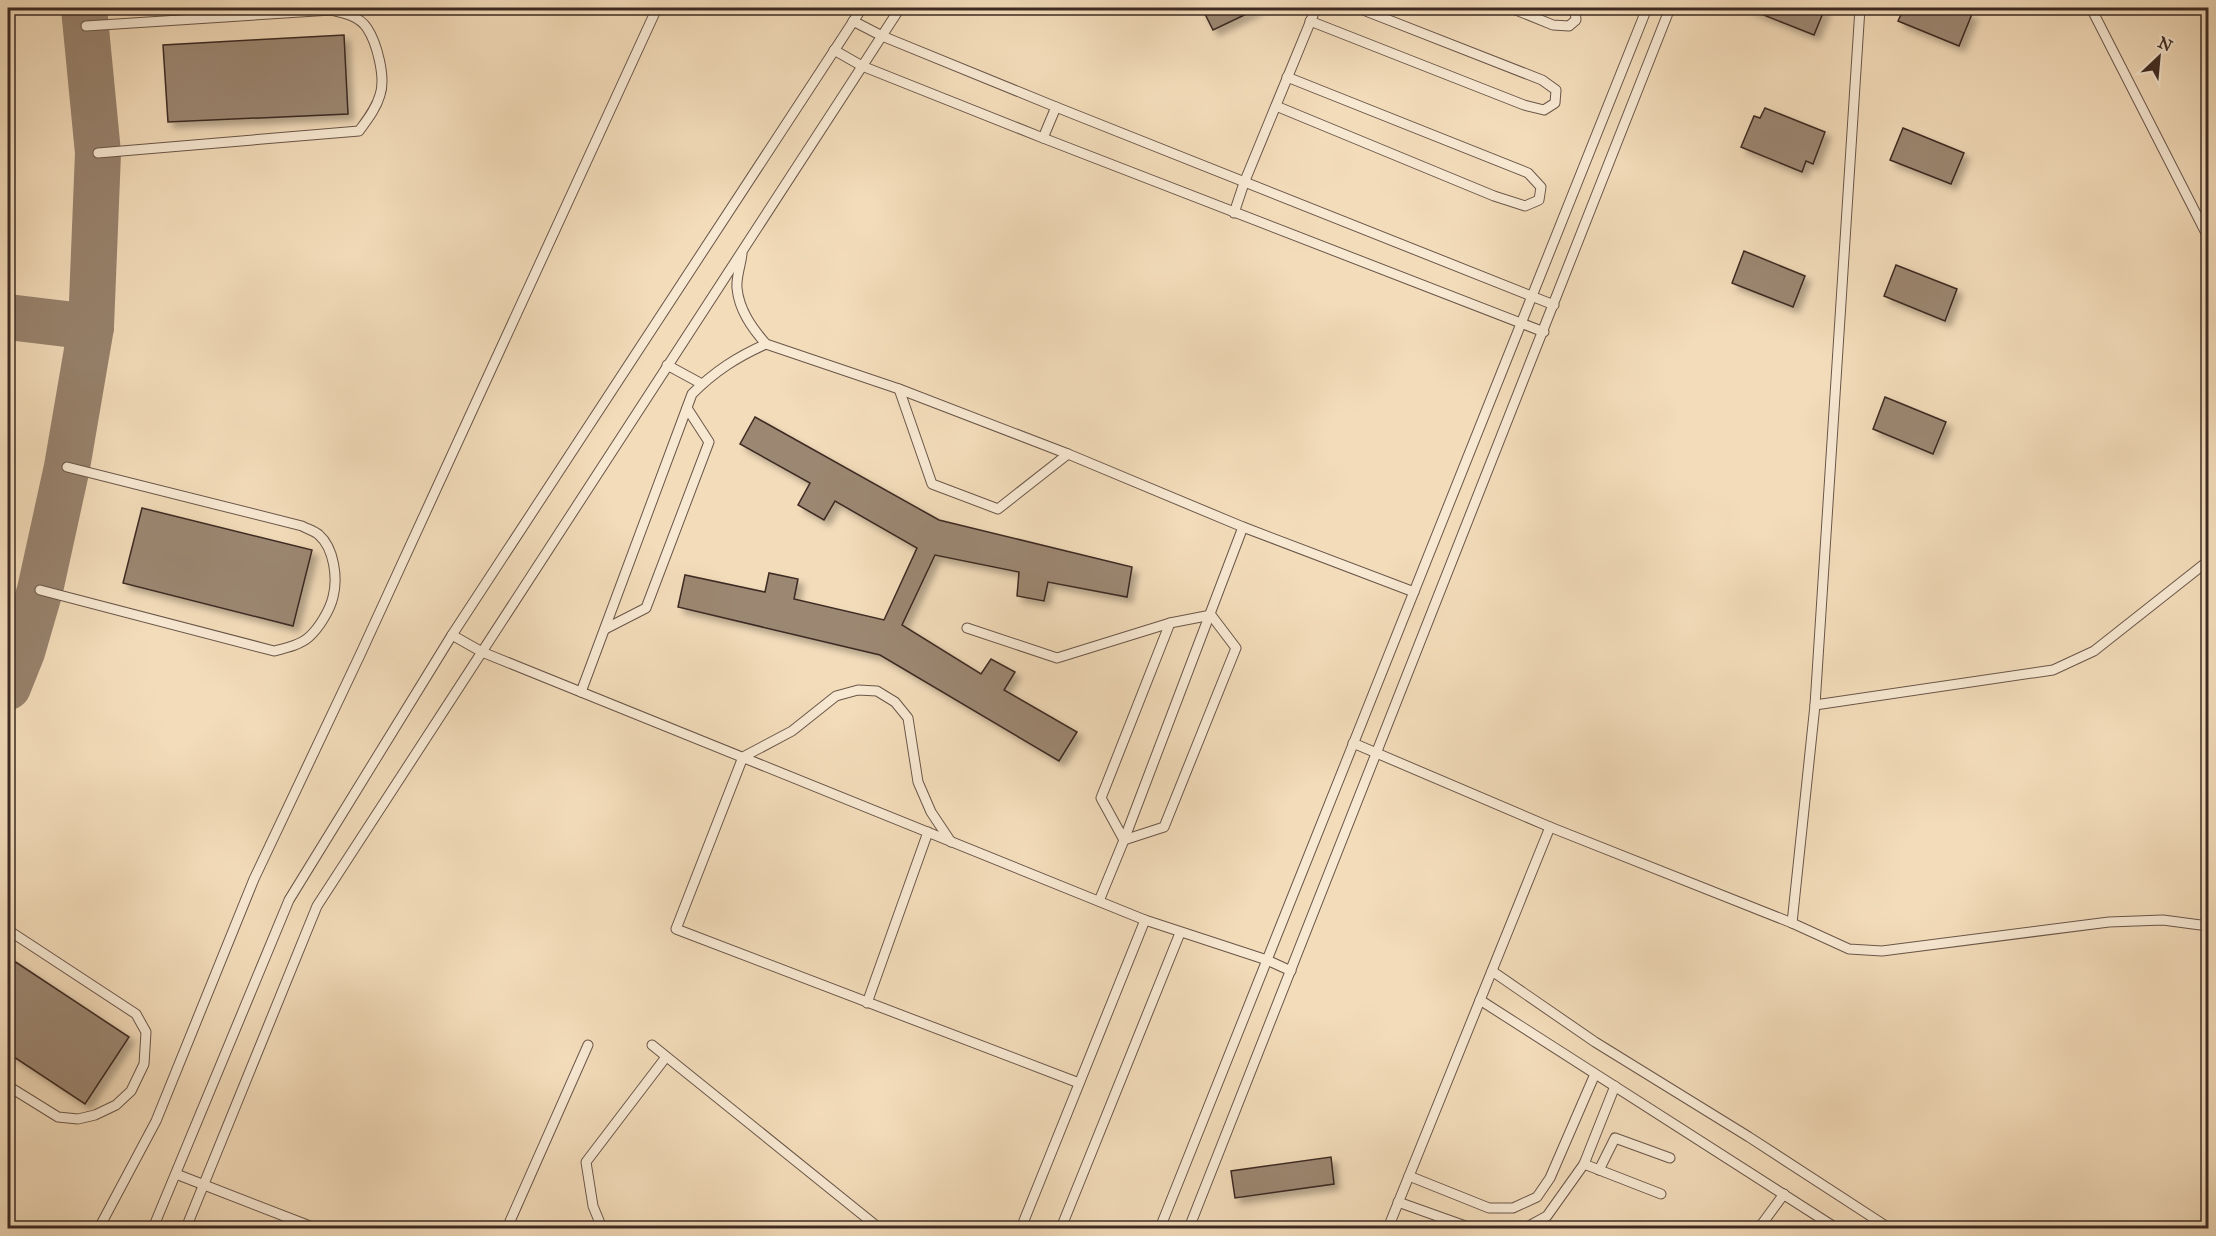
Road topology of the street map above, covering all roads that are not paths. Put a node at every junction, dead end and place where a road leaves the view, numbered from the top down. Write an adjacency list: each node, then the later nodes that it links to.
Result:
1 (657, 8): 85 (lane)
2 (862, 8): 12 (lane)
3 (900, 8): 15 (lane)
4 (1316, 8): 13 (lane)
5 (1358, 8): 13 (lane)
6 (1511, 8): 7 (lane)
7 (1572, 8)
8 (1647, 8): 27 (lane)
9 (1670, 8): 28 (lane)
10 (1860, 8): 49 (lane)
11 (2091, 8): 25 (lane)
12 (853, 21): 15 (lane); 16 (lane)
13 (1310, 21): 18 (lane)
14 (86, 26): 22 (lane)
15 (882, 36): 17 (lane); 20 (lane)
16 (834, 50): 17 (lane); 46 (lane)
17 (862, 66): 21 (lane); 26 (lane)
18 (1287, 77): 19 (lane); 19 (lane)
19 (1276, 106): 23 (lane)
20 (1056, 107): 21 (lane); 23 (lane)
21 (1043, 138): 24 (lane)
22 (98, 153)
23 (1244, 183): 24 (lane); 27 (lane)
24 (1234, 213): 29 (lane)
25 (2208, 237)
26 (743, 248): 31 (lane); 32 (lane)
27 (1531, 296): 28 (lane); 29 (lane)
28 (1554, 305): 30 (lane)
29 (1521, 322): 30 (lane); 41 (lane)
30 (1544, 332): 51 (lane)
31 (766, 344): 33 (lane); 34 (lane)
32 (667, 365): 33 (lane); 47 (lane)
33 (702, 384): 35 (lane)
34 (899, 389): 36 (lane); 36 (lane)
35 (687, 408): 45 (lane); 45 (lane)
36 (1068, 454): 38 (lane)
37 (67, 467): 40 (lane)
38 (1244, 527): 41 (lane); 42 (lane)
39 (2208, 561): 49 (lane)
40 (40, 590)
41 (1414, 591): 50 (lane)
42 (1211, 615): 43 (lane); 55 (lane); 55 (lane)
43 (1170, 623): 44 (lane); 55 (lane)
44 (967, 628)
45 (605, 629): 48 (lane)
46 (452, 635): 47 (lane); 78 (lane)
47 (482, 652): 48 (lane); 80 (lane)
48 (581, 692): 52 (lane)
49 (1815, 705): 59 (lane)
50 (1353, 743): 51 (lane); 63 (lane)
51 (1377, 752): 53 (lane); 64 (lane)
52 (743, 757): 54 (lane); 56 (lane); 67 (lane)
53 (1550, 827): 59 (lane); 65 (lane)
54 (928, 832): 56 (lane); 67 (lane)
55 (1124, 840): 57 (lane)
56 (951, 842): 57 (lane)
57 (1099, 902): 58 (lane)
58 (1145, 920): 62 (lane); 72 (lane)
59 (1792, 923): 60 (lane)
60 (2208, 926)
61 (8, 930): 73 (lane)
62 (1180, 933): 63 (lane); 92 (lane)
63 (1267, 960): 64 (lane); 93 (lane)
64 (1291, 971): 94 (lane)
65 (1492, 971): 66 (lane); 100 (lane)
66 (1480, 1000): 71 (lane); 79 (lane)
67 (867, 1003): 72 (lane)
68 (588, 1045): 89 (lane)
69 (652, 1045): 70 (lane)
70 (666, 1057): 84 (lane); 90 (lane)
71 (1595, 1074): 74 (lane); 79 (lane)
72 (1079, 1083): 91 (lane)
73 (8, 1086)
74 (1615, 1086): 76 (lane); 82 (lane)
75 (1670, 1158): 77 (lane)
76 (1584, 1164): 77 (lane); 97 (lane)
77 (1599, 1170): 81 (lane)
78 (176, 1174): 80 (lane); 86 (lane)
79 (1409, 1176): 83 (lane)
80 (204, 1185): 87 (lane); 88 (lane)
81 (1661, 1194)
82 (1784, 1194): 98 (lane); 99 (lane)
83 (1398, 1202): 95 (lane); 96 (lane)
84 (876, 1227)
85 (99, 1228)
86 (153, 1228)
87 (186, 1228)
88 (315, 1228)
89 (507, 1228)
90 (602, 1228)
91 (1021, 1228)
92 (1061, 1228)
93 (1160, 1228)
94 (1189, 1228)
95 (1388, 1228)
96 (1471, 1228)
97 (1525, 1228)
98 (1759, 1228)
99 (1836, 1228)
100 (1889, 1228)

